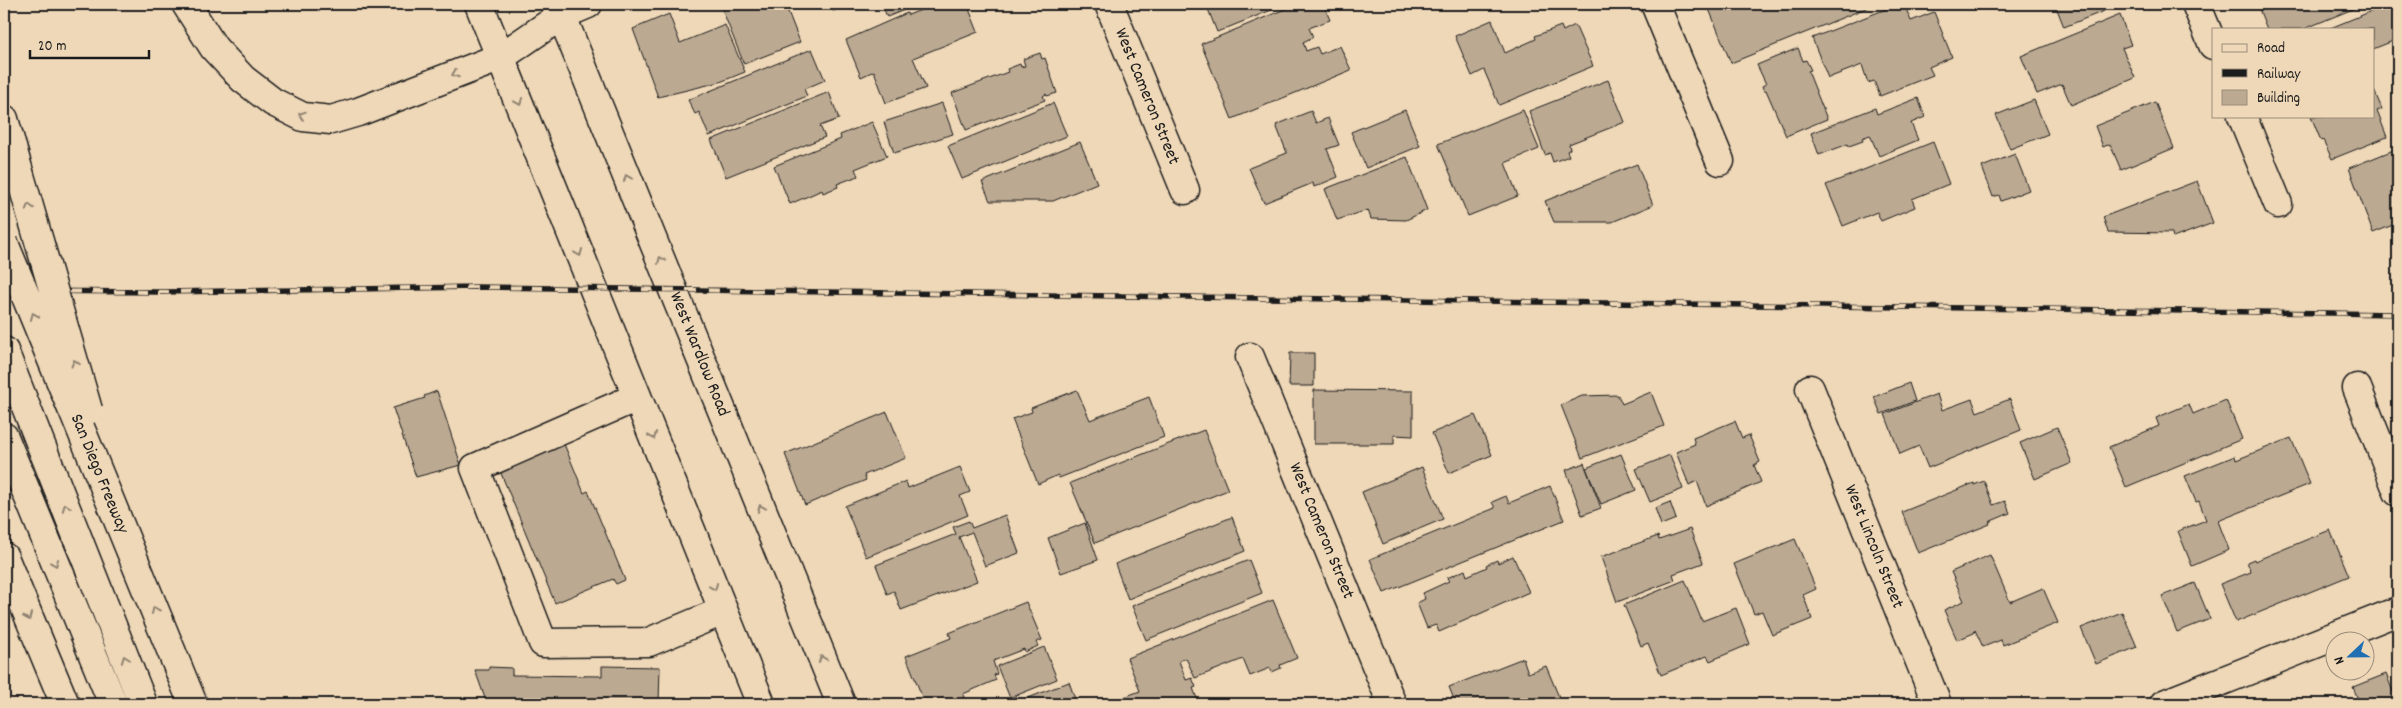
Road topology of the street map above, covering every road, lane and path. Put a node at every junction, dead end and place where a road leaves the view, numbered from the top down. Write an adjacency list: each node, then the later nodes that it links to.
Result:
1 (186, 4): 9 (main road, one-way to 1)
2 (479, 4): 9 (main road)
3 (588, 4): 7 (main road)
4 (1109, 4): 13 (main road, West Cameron Street)
5 (1655, 4): 12 (main road)
6 (2196, 4): 8 (main road)
7 (560, 9): 9 (main road); 32 (main road, West Wardlow Road, one-way to 7)
8 (2212, 43)
9 (501, 56): 20 (main road, one-way to 20)
10 (2243, 118): 14 (main road)
11 (4, 119): 21 (main road, one-way to 11, bridge)
12 (1720, 161)
13 (1185, 190)
14 (2278, 204)
15 (4, 243): 21 (main road, San Diego Freeway, one-way to 15, bridge)
16 (4, 351): 29 (main road, one-way to 16)
17 (1250, 357): 33 (main road, West Cameron Street)
18 (2356, 388): 23 (main road)
19 (1810, 389): 34 (main road, West Lincoln Street)
20 (637, 397): 25 (main road, one-way to 25); 25 (main road)
21 (81, 410): 30 (main road, San Diego Freeway, one-way to 21)
22 (4, 437): 28 (main road, one-way to 28)
23 (2398, 492)
24 (6, 563): 27 (main road, one-way to 27)
25 (724, 611): 31 (main road)
26 (2398, 611): 35 (main road)
27 (65, 704)
28 (113, 704)
29 (143, 704)
30 (193, 704)
31 (761, 704)
32 (840, 704)
33 (1392, 704)
34 (1937, 704)
35 (2164, 704)

